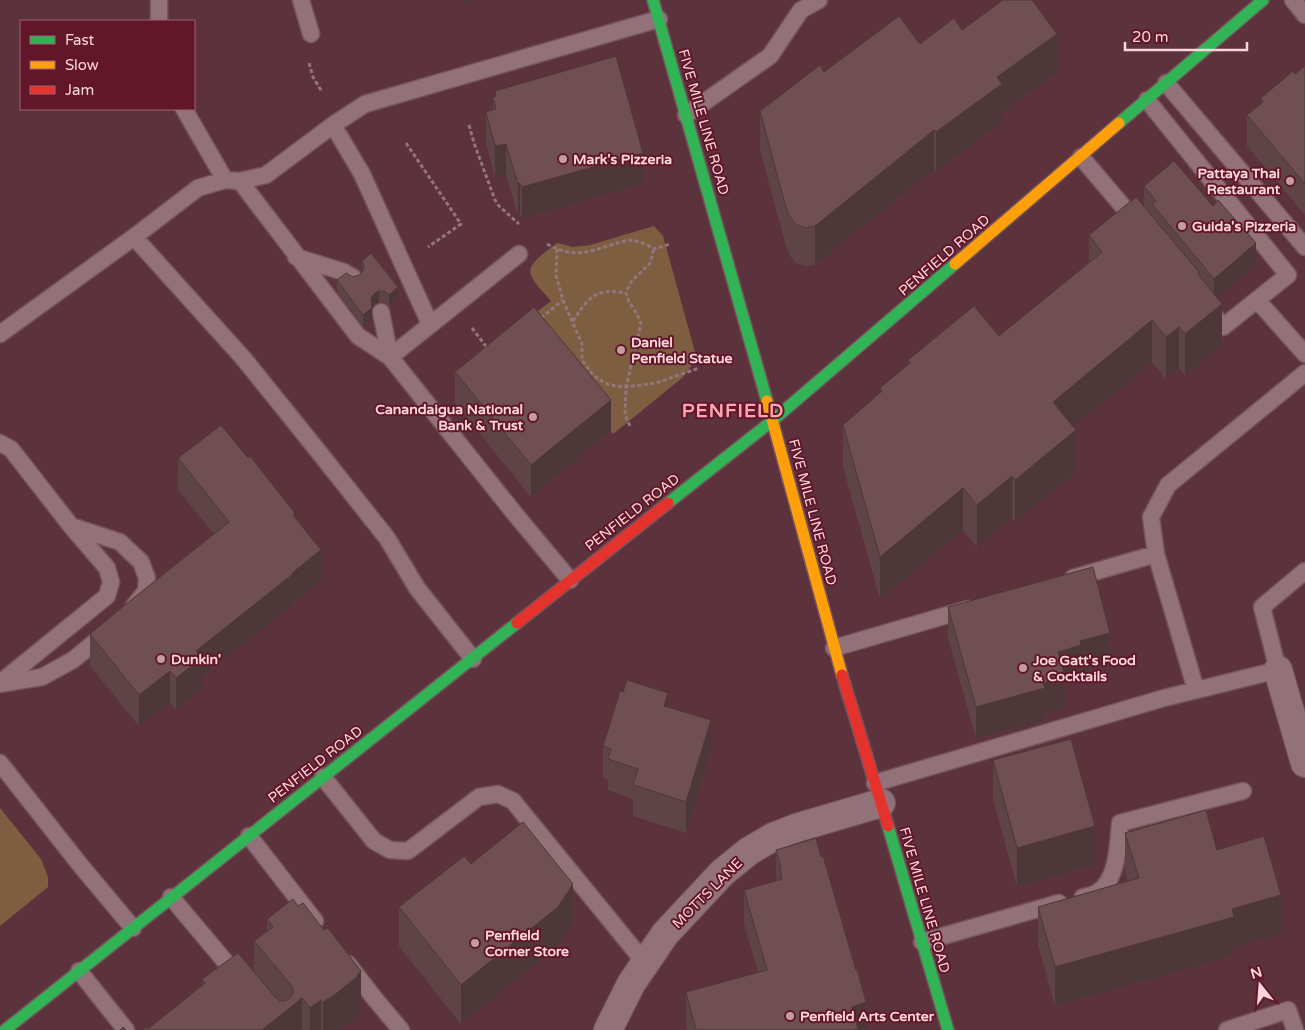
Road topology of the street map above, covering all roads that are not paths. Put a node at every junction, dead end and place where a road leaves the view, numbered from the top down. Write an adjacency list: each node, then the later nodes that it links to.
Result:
1 (159, 0): 9 (lane)
2 (300, 0): 10 (lane)
3 (653, 0): 8 (main road, FIVE MILE LINE ROAD)
4 (819, 0): 14 (lane)
5 (1263, 0): 11 (main road, PENFIELD ROAD)
6 (1293, 0): 7 (lane)
7 (1305, 14)
8 (658, 19): 14 (main road, FIVE MILE LINE ROAD); 15 (lane)
9 (159, 20)
10 (311, 34)
11 (1166, 83): 12 (main road, PENFIELD ROAD); 20 (lane)
12 (1147, 100): 16 (main road, PENFIELD ROAD); 25 (lane)
13 (185, 110): 17 (lane)
14 (686, 115): 32 (main road, FIVE MILE LINE ROAD)
15 (333, 125): 17 (lane); 27 (lane)
16 (1081, 157): 19 (lane); 32 (main road, PENFIELD ROAD)
17 (232, 181): 18 (lane); 22 (lane)
18 (134, 237): 28 (lane); 41 (lane)
19 (1149, 239)
20 (1305, 246)
21 (519, 254): 27 (lane)
22 (296, 257): 23 (lane); 30 (lane)
23 (354, 278)
24 (1198, 297): 25 (lane)
25 (1257, 300): 29 (lane)
26 (381, 312): 30 (lane)
27 (430, 324): 30 (lane)
28 (0, 334)
29 (1305, 354)
30 (390, 357): 37 (lane)
31 (1305, 373): 35 (lane)
32 (772, 421): 37 (main road, PENFIELD ROAD); 40 (main road, FIVE MILE LINE ROAD)
33 (0, 443): 34 (lane)
34 (71, 526): 43 (lane); 43 (lane)
35 (1156, 554): 38 (lane); 44 (lane)
36 (1305, 571): 42 (lane)
37 (570, 580): 41 (main road, PENFIELD ROAD)
38 (1062, 582)
39 (987, 604): 40 (lane)
40 (834, 648): 49 (main road, FIVE MILE LINE ROAD)
41 (473, 659): 47 (main road, PENFIELD ROAD)
42 (1278, 670): 44 (lane); 46 (street)
43 (0, 684)
44 (1196, 690): 49 (lane)
45 (0, 763): 52 (lane)
46 (1305, 763)
47 (323, 777): 50 (main road, PENFIELD ROAD); 56 (lane)
48 (1243, 791): 54 (lane)
49 (878, 793): 54 (main road, FIVE MILE LINE ROAD); 56 (street, MOTTS LANE)
50 (249, 836): 51 (main road, PENFIELD ROAD); 53 (lane)
51 (171, 897): 52 (main road, PENFIELD ROAD); 58 (lane)
52 (133, 928): 57 (main road, PENFIELD ROAD)
53 (327, 936)
54 (922, 942): 63 (main road, FIVE MILE LINE ROAD)
55 (339, 952): 61 (lane)
56 (645, 963): 62 (street, MOTTS LANE)
57 (79, 971): 59 (main road, PENFIELD ROAD); 60 (lane)
58 (246, 986)
59 (5, 1030)
60 (126, 1030)
61 (401, 1030)
62 (609, 1030)
63 (948, 1030)
64 (1227, 1030): 65 (lane)
65 (1295, 1030)

